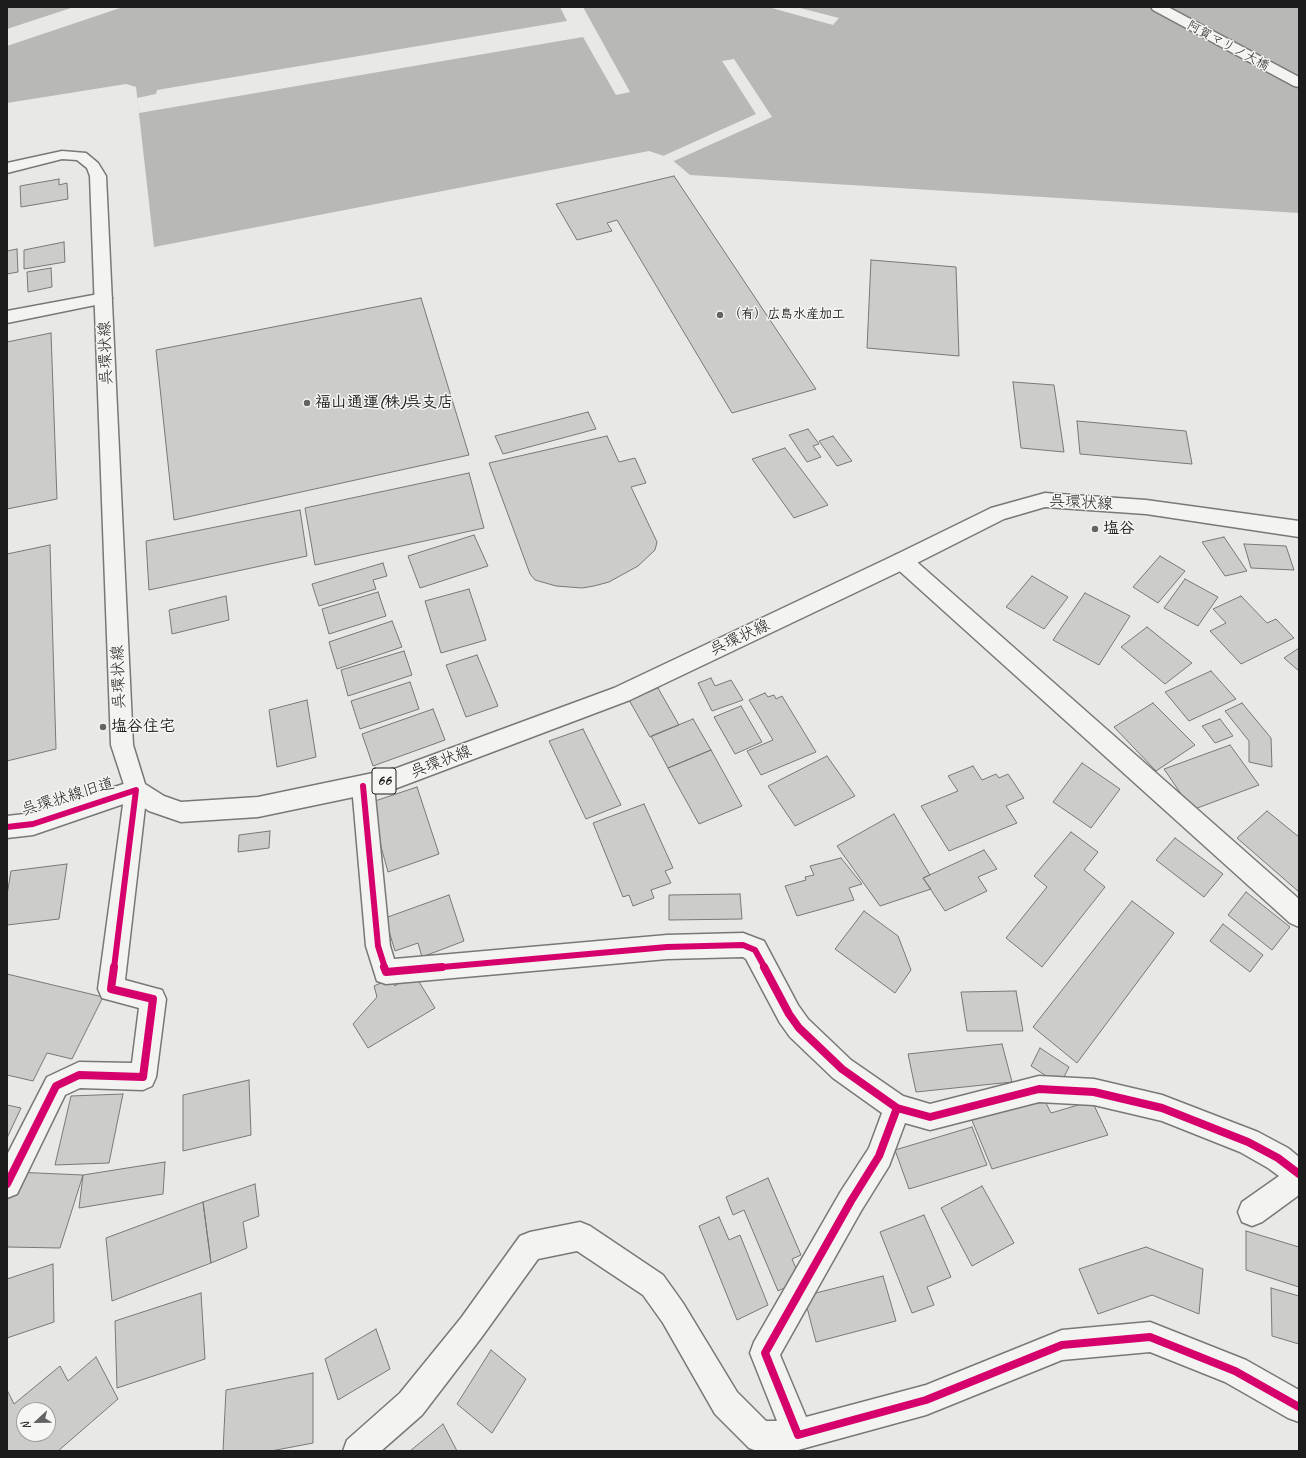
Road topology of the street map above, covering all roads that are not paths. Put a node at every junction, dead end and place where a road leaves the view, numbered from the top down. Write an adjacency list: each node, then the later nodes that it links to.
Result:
1 (1158, 7): 2 (street, 阿賀マリノ大橋)
2 (1299, 83)
3 (7, 168): 4 (street, 呉環状線)
4 (104, 298): 5 (street); 9 (street, 呉環状線)
5 (7, 318)
6 (1299, 529): 7 (street, 呉環状線 / 66)
7 (902, 561): 8 (street, 呉環状線 / 66); 11 (street)
8 (363, 786): 9 (street, 呉環状線 / 66); 12 (street)
9 (136, 790): 10 (street, 呉環状線旧道); 15 (street)
10 (7, 827)
11 (1299, 915)
12 (897, 1108): 13 (street); 18 (street)
13 (1299, 1174)
14 (1299, 1178): 16 (street)
15 (7, 1184)
16 (1252, 1212)
17 (1299, 1406): 18 (street)
18 (798, 1435): 19 (street)
19 (358, 1451)

